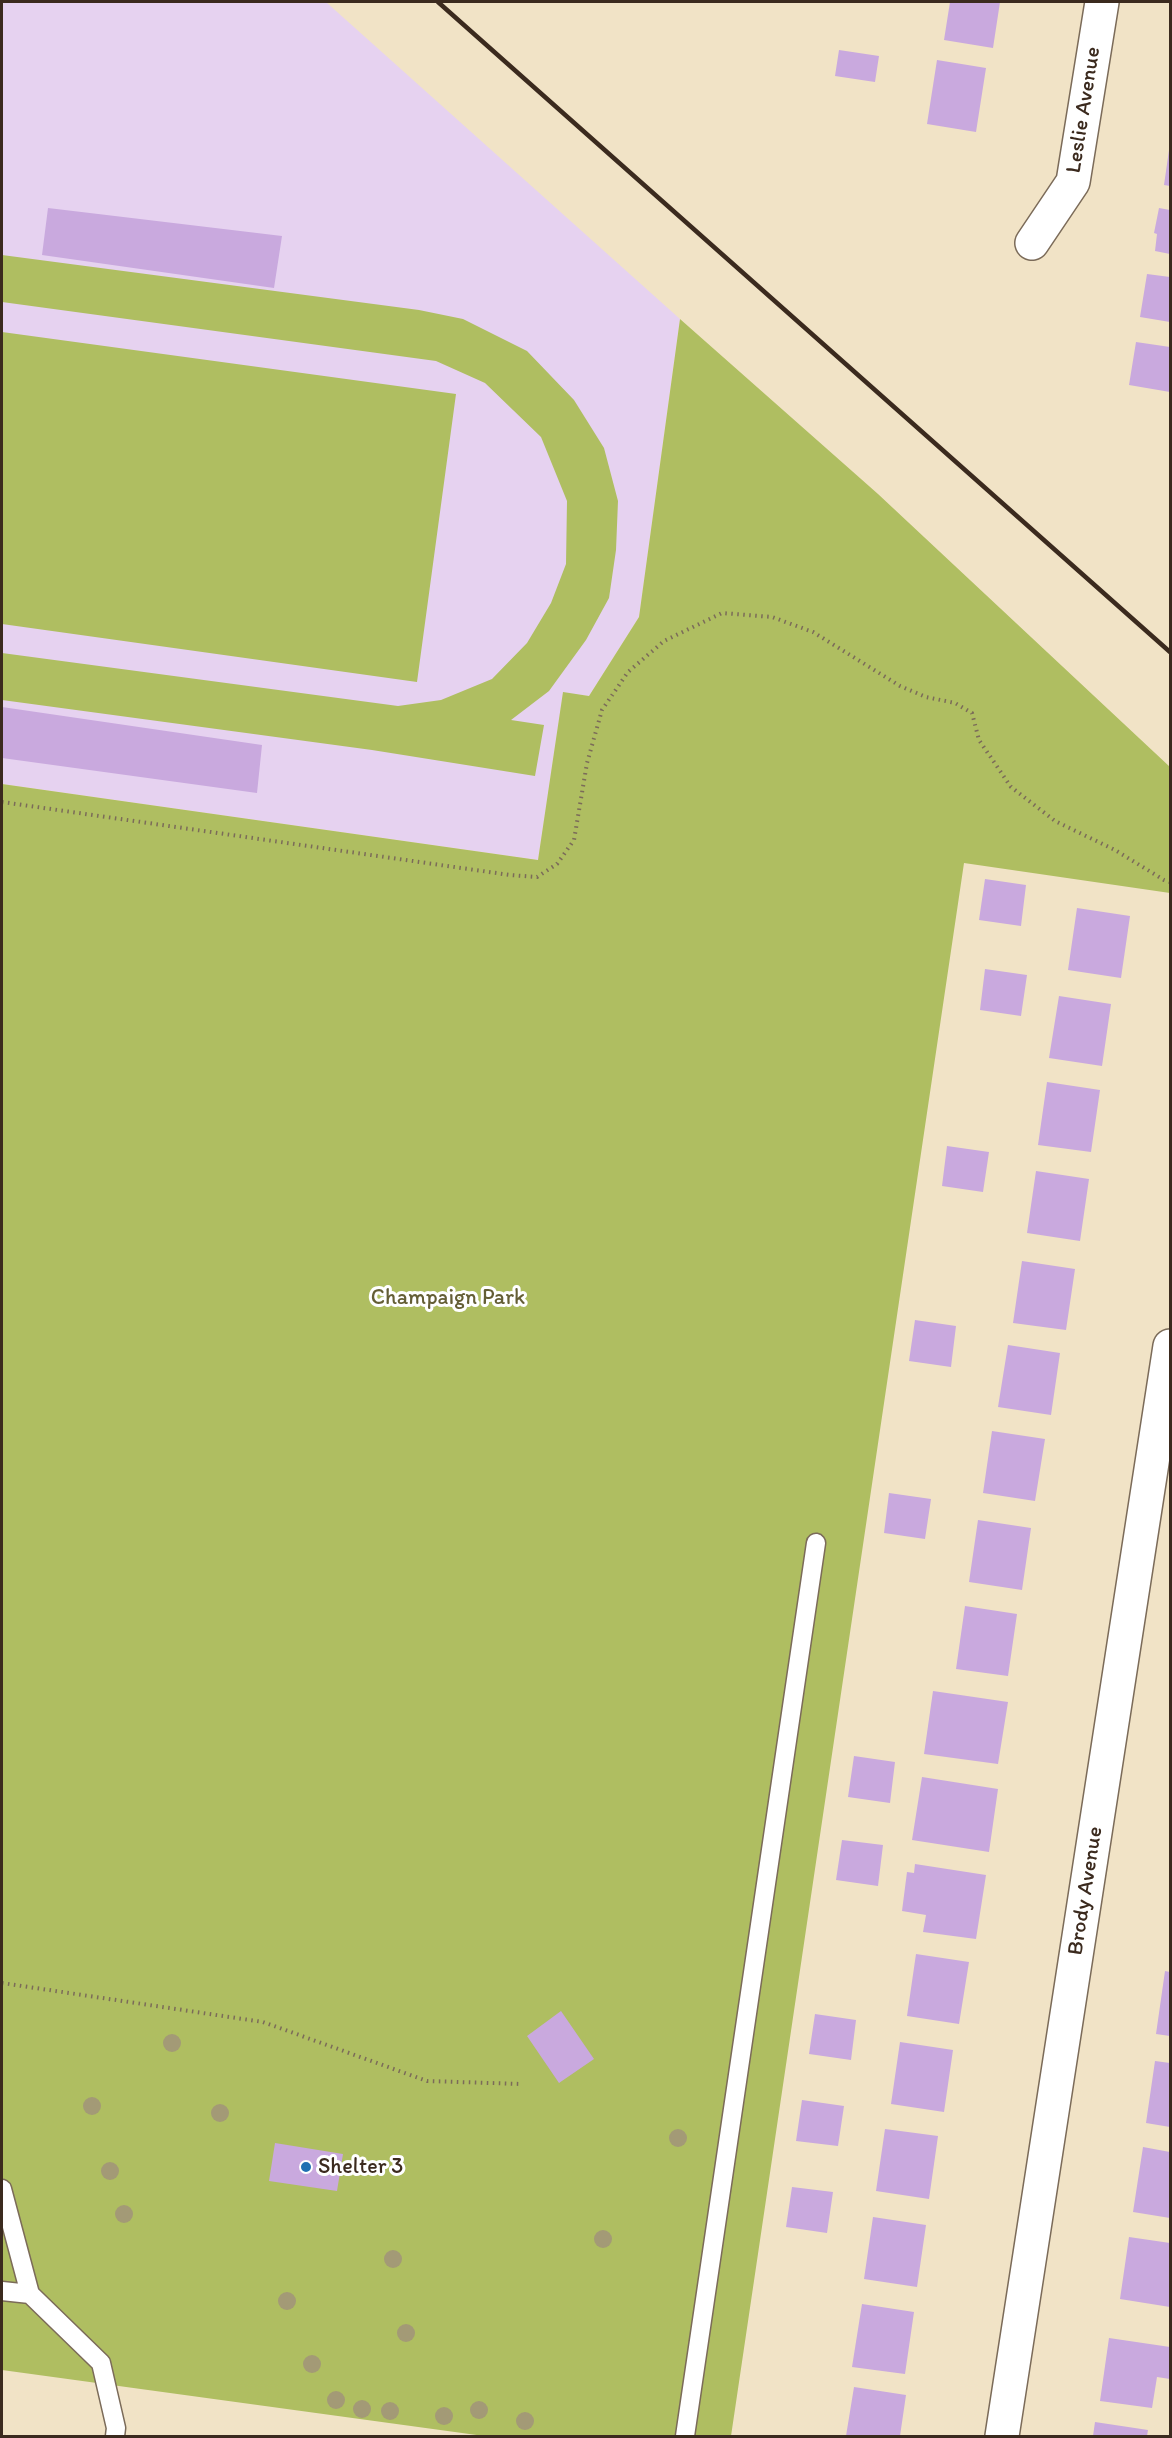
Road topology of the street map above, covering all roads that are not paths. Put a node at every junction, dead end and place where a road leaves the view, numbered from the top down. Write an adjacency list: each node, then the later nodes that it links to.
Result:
1 (1102, 2): 2 (street, Leslie Avenue)
2 (1032, 243)
3 (1170, 1346): 10 (street, Brody Avenue)
4 (816, 1543): 9 (lane)
5 (2, 2189): 7 (lane)
6 (2, 2291): 7 (lane)
7 (30, 2294): 8 (lane)
8 (115, 2436)
9 (685, 2436)
10 (1002, 2436)

